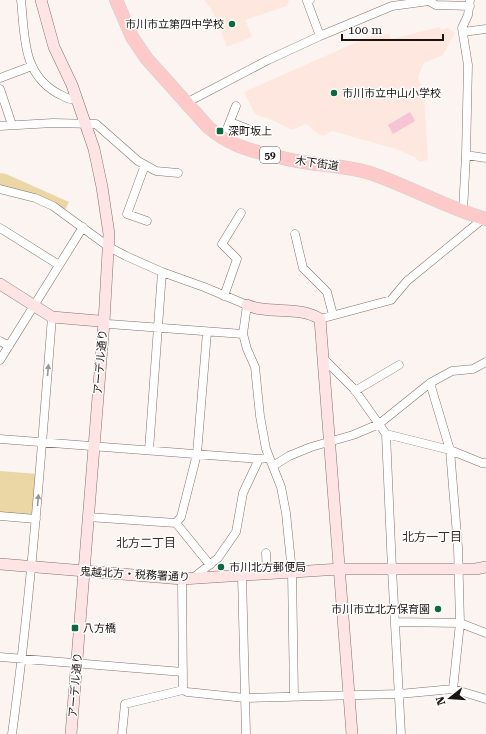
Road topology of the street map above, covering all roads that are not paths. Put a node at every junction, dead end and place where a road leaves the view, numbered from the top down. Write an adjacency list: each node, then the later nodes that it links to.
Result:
1 (21, 0): 10 (street)
2 (41, 0): 13 (street, アーデル通り)
3 (116, 0): 14 (main road, 木下街道 / 59)
4 (310, 0): 9 (street)
5 (404, 2): 6 (street); 9 (street)
6 (470, 3): 8 (street)
7 (486, 29): 8 (street)
8 (463, 32): 22 (street)
9 (320, 36): 14 (street)
10 (32, 66): 11 (street); 13 (street)
11 (0, 78)
12 (0, 88): 18 (street)
13 (77, 99): 17 (street, アーデル通り)
14 (186, 103): 21 (main road, 木下街道 / 59)
15 (236, 106): 16 (street)
16 (230, 122): 20 (street); 21 (street)
17 (85, 123): 18 (street); 24 (street); 34 (street, アーデル通り)
18 (12, 124): 19 (street)
19 (0, 126)
20 (248, 129)
21 (223, 139): 27 (main road, 木下街道 / 59)
22 (466, 155): 23 (street); 27 (street)
23 (486, 158)
24 (145, 165): 25 (street); 30 (street)
25 (178, 173)
26 (0, 189): 31 (street)
27 (462, 211): 29 (main road, 木下街道 / 59)
28 (241, 213): 38 (street)
29 (485, 218): 41 (street)
30 (147, 221)
31 (83, 227): 34 (street); 35 (street)
32 (0, 228): 35 (street)
33 (295, 234): 41 (street)
34 (109, 247): 36 (street); 44 (street, アーデル通り)
35 (59, 265): 40 (street)
36 (162, 272): 38 (street); 45 (street)
37 (0, 284): 40 (street)
38 (224, 296): 39 (street)
39 (247, 305): 43 (street); 47 (street)
40 (33, 306): 42 (street); 49 (street)
41 (332, 315): 43 (street)
42 (52, 318): 44 (street); 60 (street, one-way to 42)
43 (320, 319): 50 (street)
44 (104, 322): 45 (street); 61 (street, アーデル通り)
45 (157, 328): 46 (street); 62 (street)
46 (207, 332): 47 (street); 64 (street)
47 (243, 334): 65 (street)
48 (0, 341): 49 (street)
49 (9, 346): 51 (street)
50 (323, 358): 55 (street); 59 (street)
51 (0, 360)
52 (486, 362): 54 (street)
53 (399, 365): 55 (street)
54 (430, 383): 56 (street); 63 (street)
55 (355, 391): 56 (street)
56 (378, 424): 57 (street); 59 (street)
57 (386, 434): 63 (street); 80 (street)
58 (0, 439): 60 (street)
59 (329, 441): 68 (street); 78 (street)
60 (42, 442): 61 (street); 71 (street, one-way to 60)
61 (94, 446): 62 (street); 70 (street, アーデル通り)
62 (149, 450): 64 (street)
63 (450, 450): 67 (street); 79 (street)
64 (198, 454): 66 (street); 72 (street)
65 (269, 458): 66 (street); 68 (street)
66 (259, 459): 75 (street)
67 (486, 463)
68 (273, 466): 82 (street)
69 (0, 516): 71 (street)
70 (88, 517): 72 (street); 81 (street, アーデル通り)
71 (36, 519): 76 (street)
72 (176, 523): 75 (street)
73 (266, 553): 83 (street)
74 (0, 564): 76 (street, 鬼越北方・税務署通り)
75 (210, 565): 85 (street)
76 (32, 567): 81 (street, 鬼越北方・税務署通り); 90 (street)
77 (486, 567): 79 (street, 鬼越北方・税務署通り)
78 (340, 569): 80 (street, 鬼越北方・税務署通り); 82 (street, 鬼越北方・税務署通り); 96 (street)
79 (459, 569): 80 (street, 鬼越北方・税務署通り); 87 (street)
80 (392, 570): 86 (street)
81 (84, 571): 85 (street, 鬼越北方・税務署通り); 91 (street, アーデル通り)
82 (292, 572): 83 (street, 鬼越北方・税務署通り); 97 (street)
83 (267, 573): 84 (street, 鬼越北方・税務署通り)
84 (242, 575): 85 (street, 鬼越北方・税務署通り); 98 (street)
85 (187, 578): 92 (street)
86 (395, 622): 87 (street); 95 (street)
87 (460, 623): 88 (street); 93 (street)
88 (486, 633)
89 (0, 656): 90 (street)
90 (22, 658): 91 (street); 100 (street)
91 (77, 662): 92 (street); 101 (street, アーデル通り)
92 (183, 672): 94 (street)
93 (453, 689): 95 (street); 99 (street)
94 (183, 690): 98 (street); 102 (street)
95 (399, 694): 96 (street); 105 (street)
96 (350, 695): 97 (street); 104 (street)
97 (294, 696): 98 (street)
98 (245, 698): 103 (street)
99 (486, 699)
100 (12, 734)
101 (71, 734)
102 (122, 734)
103 (246, 734)
104 (352, 734)
105 (401, 734)

